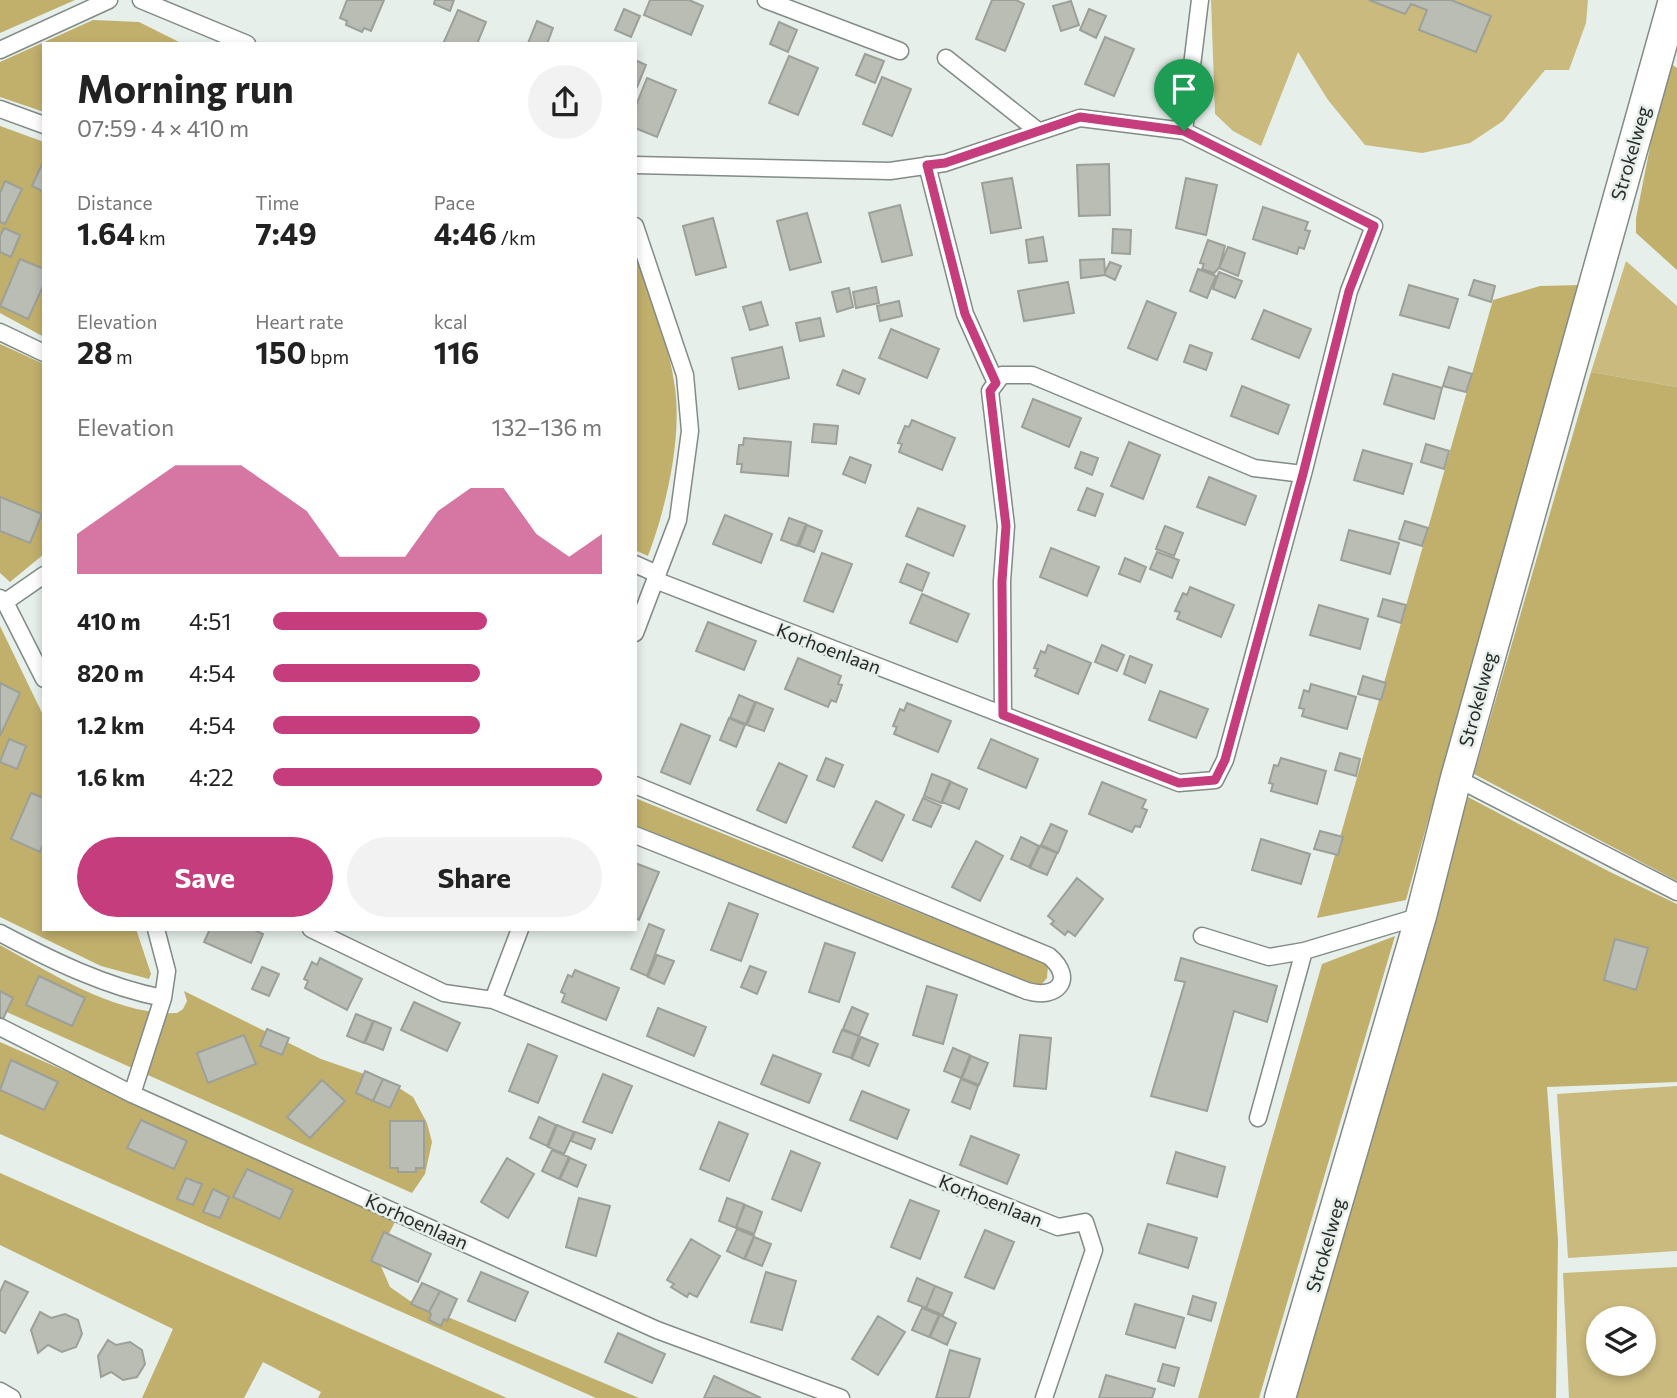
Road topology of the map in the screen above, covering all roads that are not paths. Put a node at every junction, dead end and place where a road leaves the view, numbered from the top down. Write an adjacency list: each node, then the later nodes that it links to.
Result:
1 (109, 0): 7 (lane)
2 (141, 0): 6 (lane)
3 (766, 0): 8 (lane)
4 (1200, 0): 13 (lane)
5 (1674, 0): 28 (street, Strokelweg)
6 (242, 42)
7 (0, 50)
8 (900, 51)
9 (946, 58): 12 (lane)
10 (0, 109): 11 (lane)
11 (42, 124)
12 (1038, 131): 13 (lane, Korhoenlaan); 15 (lane, Korhoenlaan)
13 (1184, 131): 20 (lane, Korhoenlaan)
14 (637, 165): 15 (lane, Korhoenlaan)
15 (927, 165): 19 (lane)
16 (637, 232): 23 (lane)
17 (0, 332): 18 (lane)
18 (42, 352)
19 (996, 383): 20 (lane); 27 (lane)
20 (1303, 474): 27 (lane, Korhoenlaan)
21 (637, 565): 23 (lane, Korhoenlaan)
22 (42, 576): 24 (lane)
23 (656, 577): 25 (lane); 27 (lane, Korhoenlaan)
24 (3, 600): 26 (lane)
25 (637, 628)
26 (42, 675)
27 (1003, 715)
28 (1455, 778): 31 (lane); 32 (street, Strokelweg)
29 (637, 786): 30 (lane)
30 (637, 836)
31 (1677, 892)
32 (1421, 916): 38 (lane); 48 (street, Strokelweg)
33 (157, 931): 39 (lane)
34 (314, 931): 40 (lane, Korhoenlaan)
35 (519, 931): 40 (lane)
36 (0, 933): 39 (lane)
37 (1202, 936): 38 (lane)
38 (1304, 951): 43 (lane)
39 (163, 998): 42 (lane)
40 (493, 1000): 47 (lane, Korhoenlaan)
41 (0, 1027): 42 (lane, Korhoenlaan)
42 (132, 1094): 46 (lane, Korhoenlaan)
43 (1258, 1118)
44 (0, 1391): 45 (lane)
45 (12, 1398)
46 (841, 1398)
47 (1044, 1398)
48 (1280, 1398)

